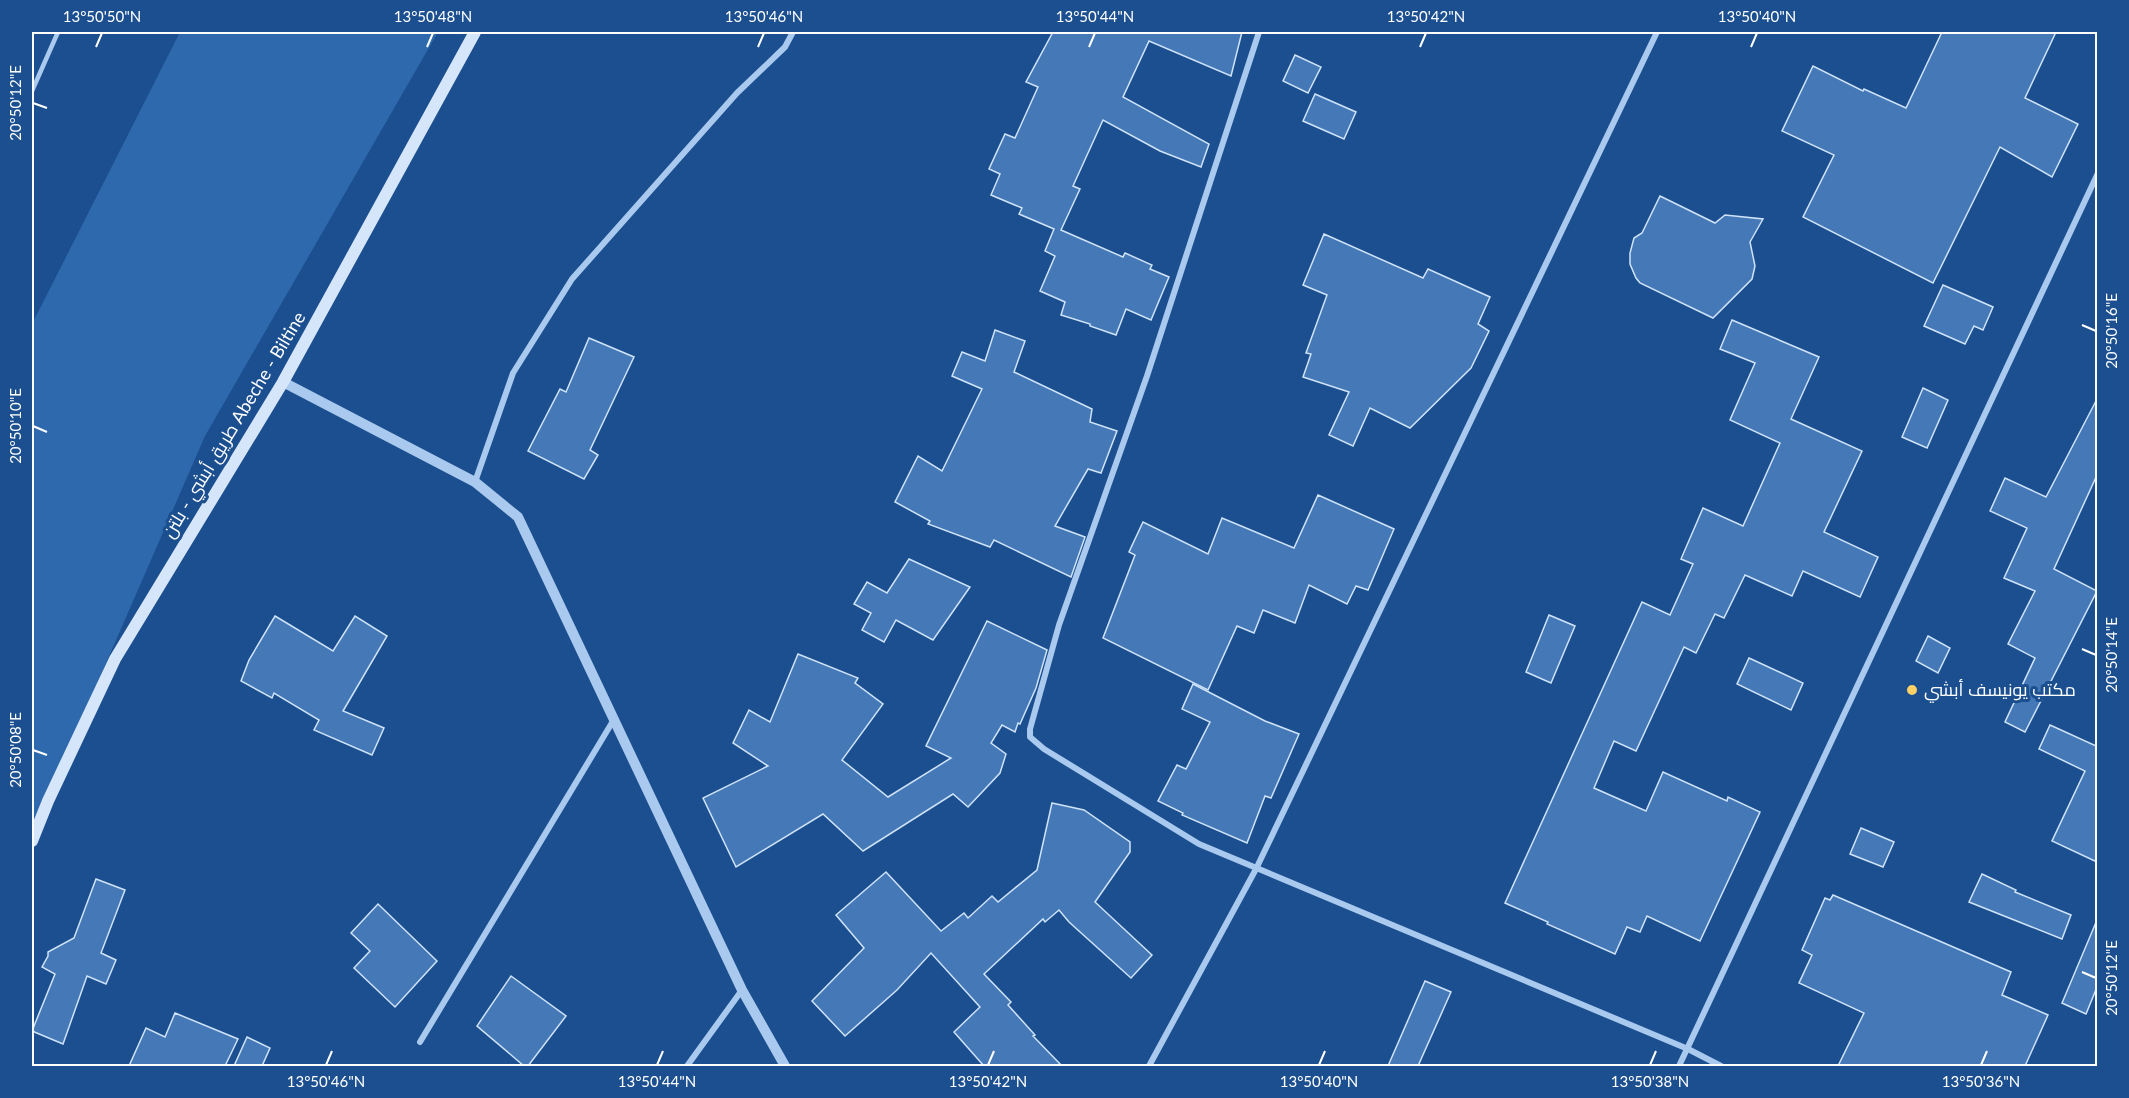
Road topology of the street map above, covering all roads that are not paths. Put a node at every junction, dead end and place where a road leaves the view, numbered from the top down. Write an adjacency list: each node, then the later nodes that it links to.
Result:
1 (58, 32): 6 (lane)
2 (475, 32): 8 (main road, طريق أبشي - بلتن Abeche - Biltine)
3 (793, 32): 9 (street)
4 (1259, 32): 12 (street)
5 (1657, 32): 12 (street)
6 (32, 91)
7 (2097, 173): 15 (street)
8 (283, 382): 9 (street); 11 (main road, طريق أبشي - بلتن Abeche - Biltine)
9 (475, 482): 10 (street)
10 (613, 721): 13 (street); 14 (street)
11 (32, 841)
12 (1256, 869): 15 (street); 18 (street)
13 (742, 990): 16 (street); 17 (street)
14 (420, 1042)
15 (1688, 1049): 19 (street); 20 (street)
16 (687, 1066)
17 (785, 1066)
18 (1149, 1066)
19 (1679, 1066)
20 (1721, 1066)

